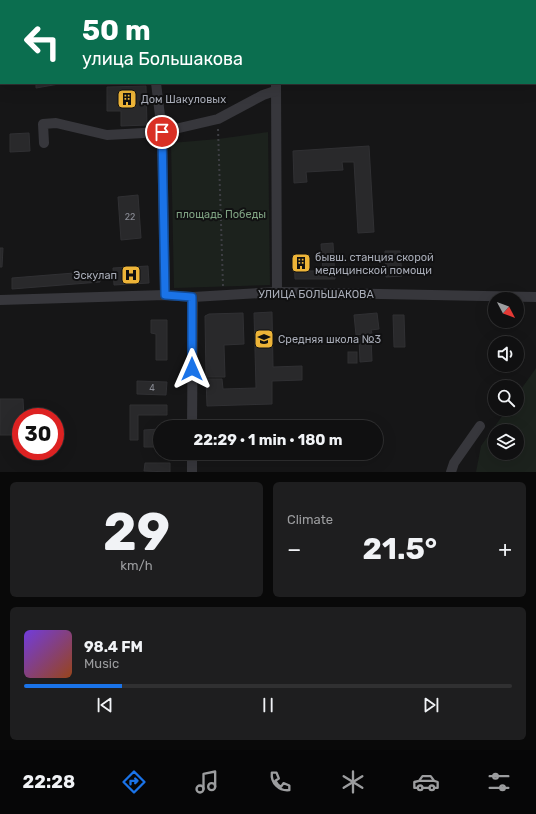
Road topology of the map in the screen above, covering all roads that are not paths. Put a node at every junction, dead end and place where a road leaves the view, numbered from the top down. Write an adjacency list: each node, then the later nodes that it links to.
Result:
1 (156, 84): 3 (street)
2 (276, 87): 3 (street); 5 (street)
3 (162, 132): 4 (street); 6 (street)
4 (44, 143)
5 (277, 292): 7 (street, УЛИЦА БОЛЬШАКОВА); 8 (street, УЛИЦА БОЛЬШАКОВА)
6 (165, 295): 7 (street, УЛИЦА БОЛЬШАКОВА); 9 (street, УЛИЦА БОЛЬШАКОВА)
7 (192, 297): 10 (street)
8 (536, 297)
9 (0, 300)
10 (192, 420)
11 (480, 426): 14 (street)
12 (192, 460): 13 (street)
13 (192, 472)
14 (451, 472)

